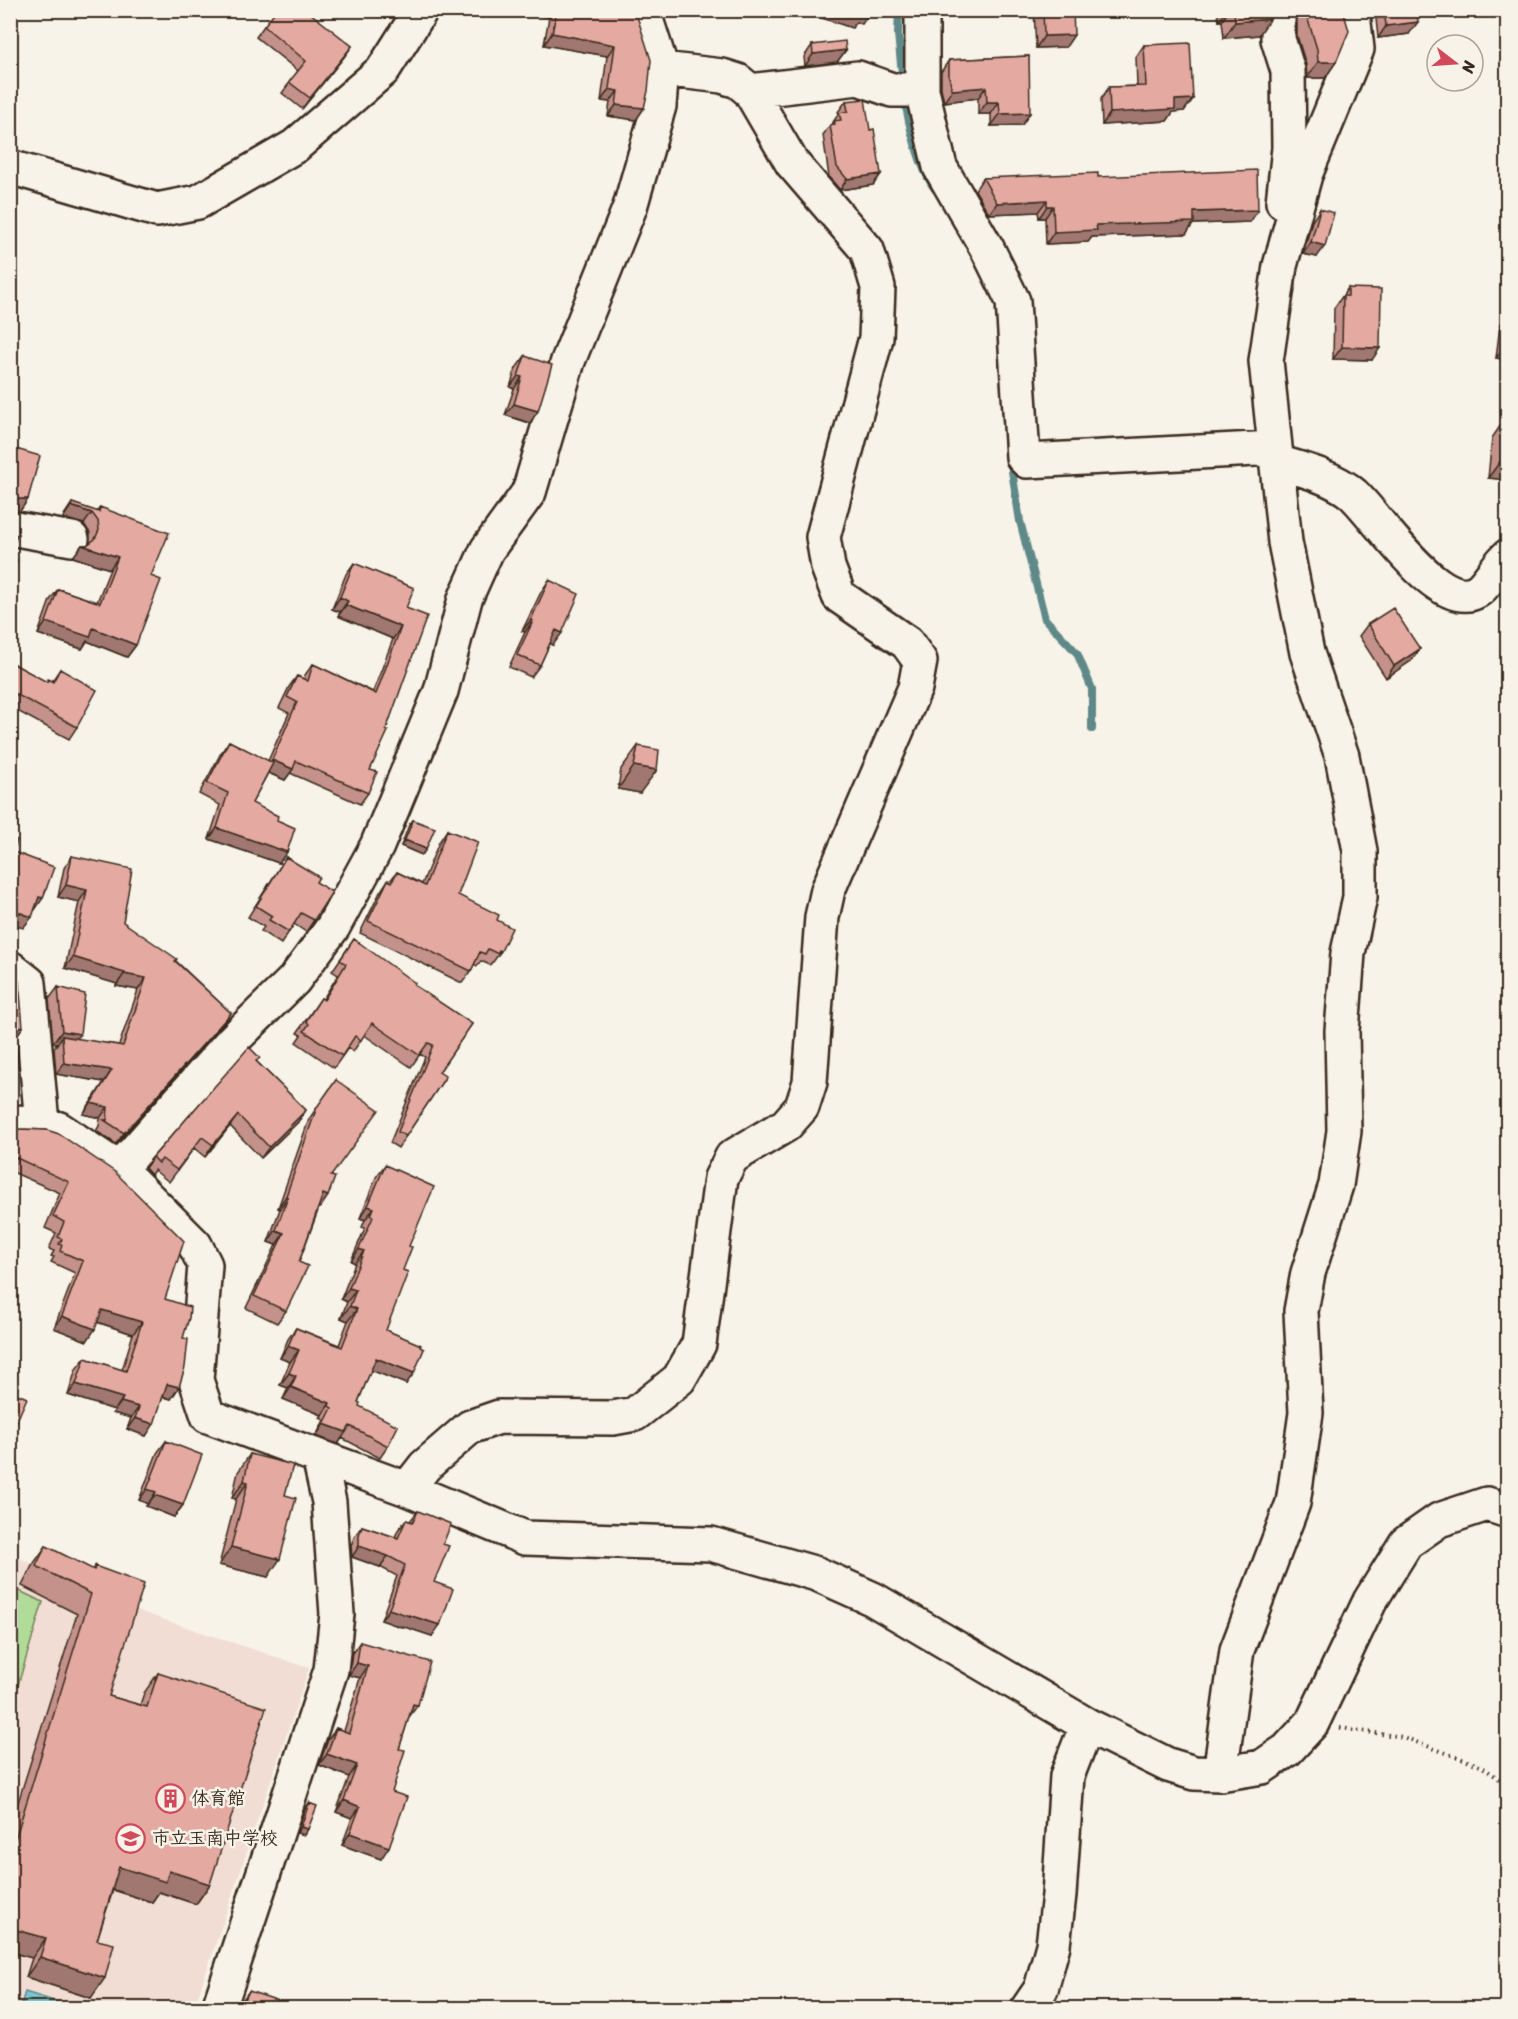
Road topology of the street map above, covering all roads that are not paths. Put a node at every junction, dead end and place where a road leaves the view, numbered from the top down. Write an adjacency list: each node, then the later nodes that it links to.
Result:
1 (421, 10): 9 (street)
2 (643, 10): 6 (street)
3 (922, 10): 7 (street)
4 (1278, 10): 10 (street)
5 (1350, 10): 10 (street)
6 (662, 69): 8 (street); 17 (street)
7 (910, 90): 8 (street); 11 (street)
8 (750, 91): 19 (street)
9 (10, 167)
10 (1280, 266): 11 (street)
11 (1276, 455): 14 (street); 22 (street)
12 (10, 528): 13 (street)
13 (72, 538)
14 (1508, 556)
15 (10, 968): 16 (street)
16 (26, 1123): 17 (street)
17 (119, 1170): 18 (street)
18 (319, 1457): 19 (street); 24 (street)
19 (407, 1489): 21 (street)
20 (1508, 1511): 22 (street)
21 (1087, 1725): 22 (street); 23 (street)
22 (1220, 1774)
23 (1042, 2002)
24 (219, 2008)

